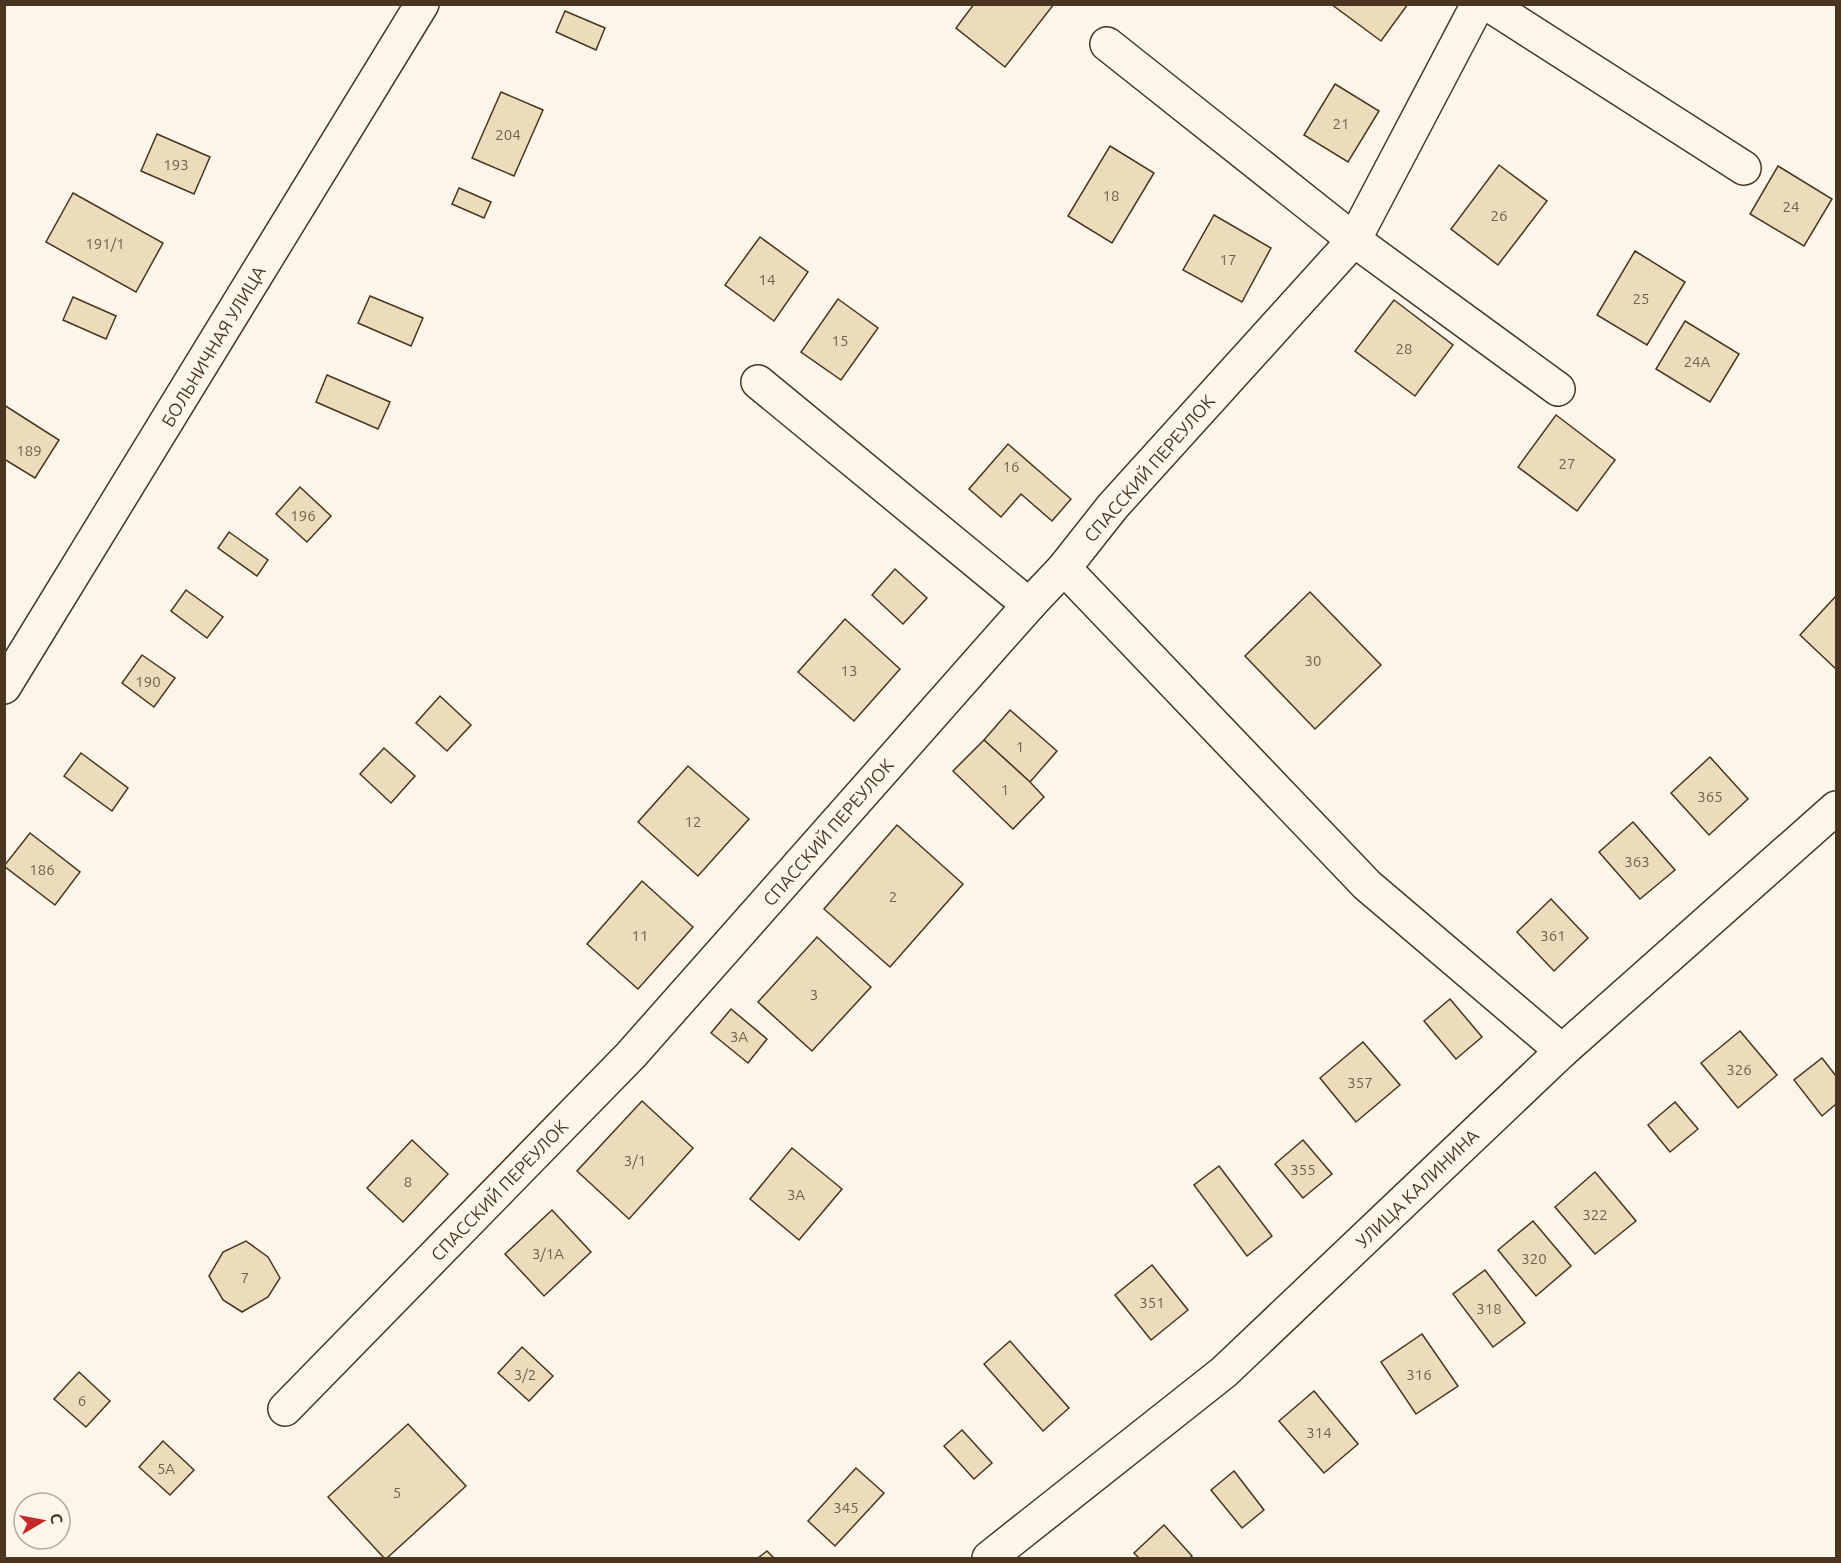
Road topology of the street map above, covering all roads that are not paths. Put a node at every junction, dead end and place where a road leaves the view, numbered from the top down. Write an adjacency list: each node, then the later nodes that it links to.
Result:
1 (422, 4): 11 (street, БОЛЬНИЧНАЯ УЛИЦА)
2 (1478, 4): 6 (street, СПАССКИЙ ПЕРЕУЛОК)
3 (1488, 4): 5 (street)
4 (1107, 44): 6 (street)
5 (1743, 168)
6 (1354, 240): 8 (street); 9 (street, СПАССКИЙ ПЕРЕУЛОК)
7 (758, 382): 10 (street)
8 (1558, 388)
9 (1064, 568): 10 (street, СПАССКИЙ ПЕРЕУЛОК); 13 (street)
10 (1029, 605): 14 (street, СПАССКИЙ ПЕРЕУЛОК)
11 (4, 687)
12 (1836, 808): 13 (street, УЛИЦА КАЛИНИНА)
13 (1562, 1050): 15 (street, УЛИЦА КАЛИНИНА)
14 (285, 1409)
15 (989, 1558)

